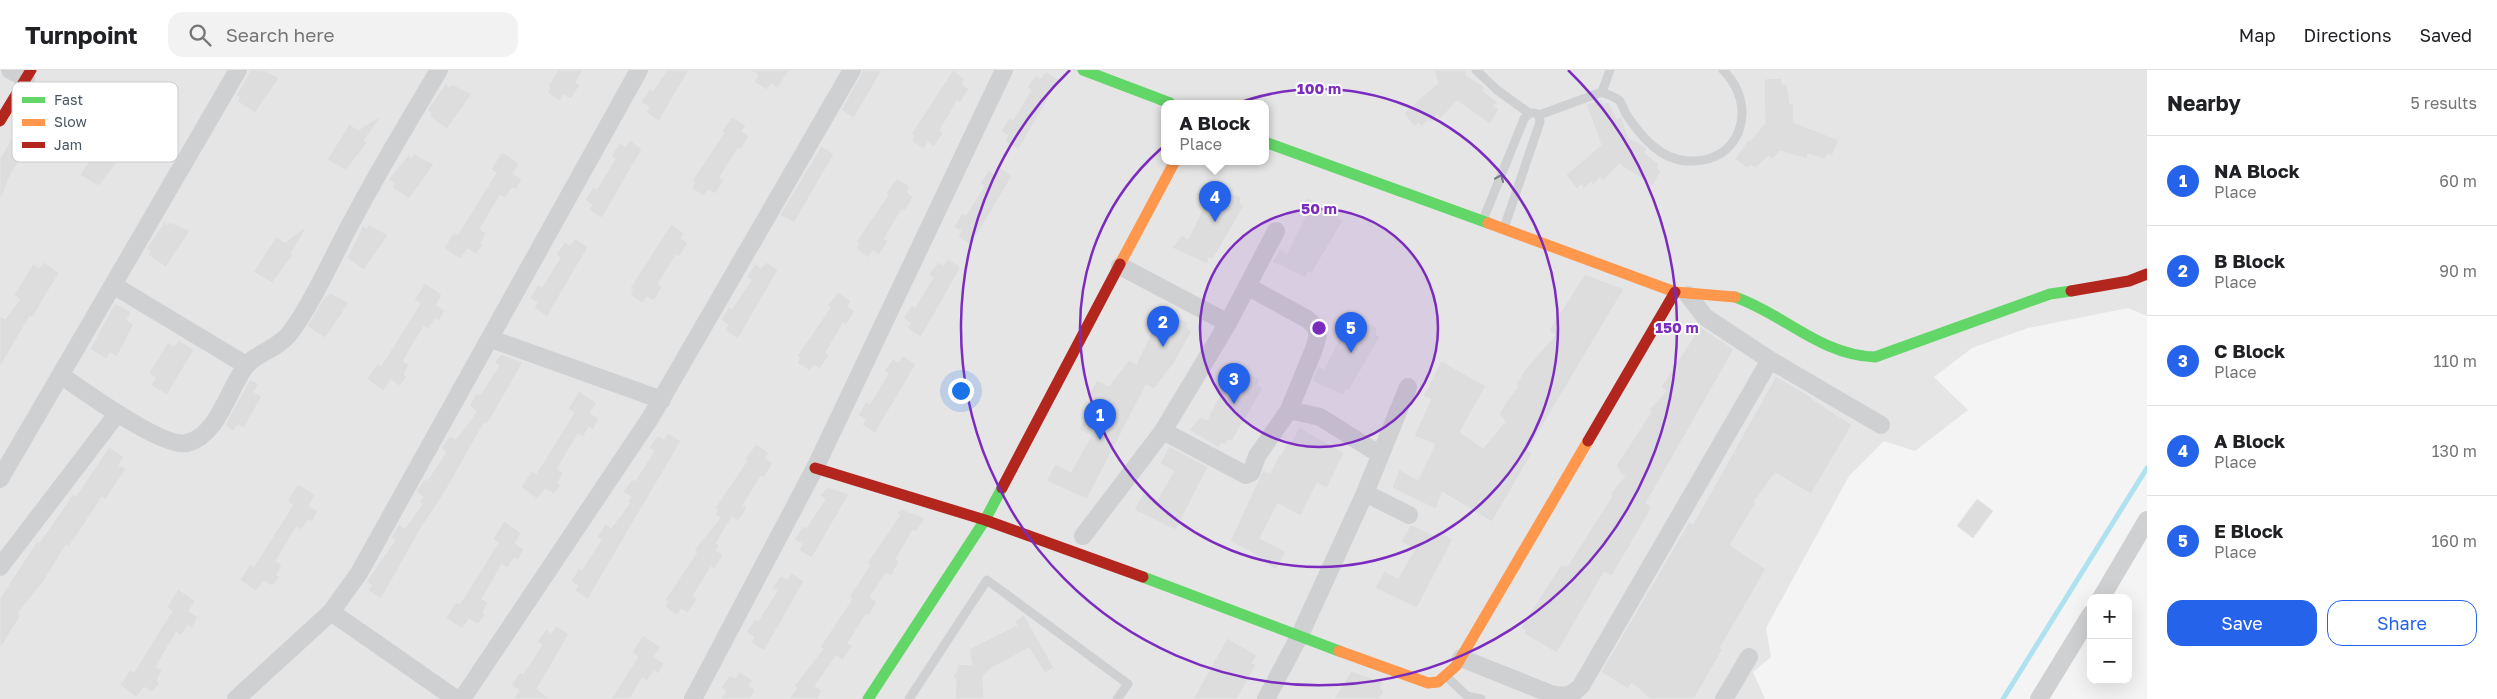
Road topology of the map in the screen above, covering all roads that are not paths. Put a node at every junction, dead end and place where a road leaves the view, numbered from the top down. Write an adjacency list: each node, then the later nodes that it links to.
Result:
1 (10, 70): 11 (street)
2 (238, 70): 25 (street)
3 (439, 70): 31 (street)
4 (639, 70): 29 (street)
5 (852, 70): 34 (street)
6 (1004, 70): 40 (street)
7 (1083, 70): 13 (street)
8 (1476, 70): 15 (lane)
9 (1610, 70): 12 (lane)
10 (1723, 70): 12 (lane)
11 (28, 74)
12 (1602, 92): 16 (lane)
13 (1162, 100)
14 (12, 101): 17 (street)
15 (1529, 113): 16 (lane); 20 (lane, one-way to 15)
16 (1539, 116): 22 (lane)
17 (0, 121)
18 (1269, 143): 20 (street)
19 (1173, 165): 23 (street)
20 (1482, 223): 22 (street)
21 (1276, 231): 26 (street)
22 (1503, 231): 27 (street)
23 (1120, 266): 28 (street); 44 (street)
24 (2147, 274): 27 (street)
25 (113, 285): 31 (street); 32 (street)
26 (1248, 286): 28 (street); 35 (street)
27 (1682, 293): 30 (street); 53 (street)
28 (1228, 323): 38 (street)
29 (491, 339): 34 (street); 49 (street)
30 (1770, 360): 37 (street); 56 (street)
31 (246, 365): 36 (street)
32 (62, 376): 36 (street); 41 (street)
33 (1408, 387): 39 (street)
34 (662, 400): 59 (street)
35 (1289, 410): 38 (street); 39 (street)
36 (117, 414): 47 (street)
37 (1881, 425)
38 (1164, 431): 46 (street)
39 (1379, 454): 42 (street)
40 (815, 468): 44 (street); 60 (street)
41 (0, 479)
42 (1365, 493): 43 (street); 51 (street)
43 (1409, 515)
44 (985, 520): 51 (street); 61 (street)
45 (2147, 520): 48 (street)
46 (1083, 536)
47 (0, 567)
48 (2103, 594)
49 (331, 612): 57 (street); 58 (street)
50 (2087, 620): 68 (street)
51 (1299, 637): 54 (street); 64 (street)
52 (1750, 657): 67 (street)
53 (1461, 658): 54 (street); 56 (street)
54 (1442, 679): 55 (lane); 65 (street)
55 (1466, 697): 66 (lane)
56 (1576, 697)
57 (236, 699)
58 (456, 699)
59 (462, 699)
60 (693, 699)
61 (868, 699)
62 (909, 699): 63 (lane)
63 (1117, 699)
64 (1266, 699)
65 (1429, 699)
66 (1481, 699)
67 (1724, 699)
68 (2038, 699)

